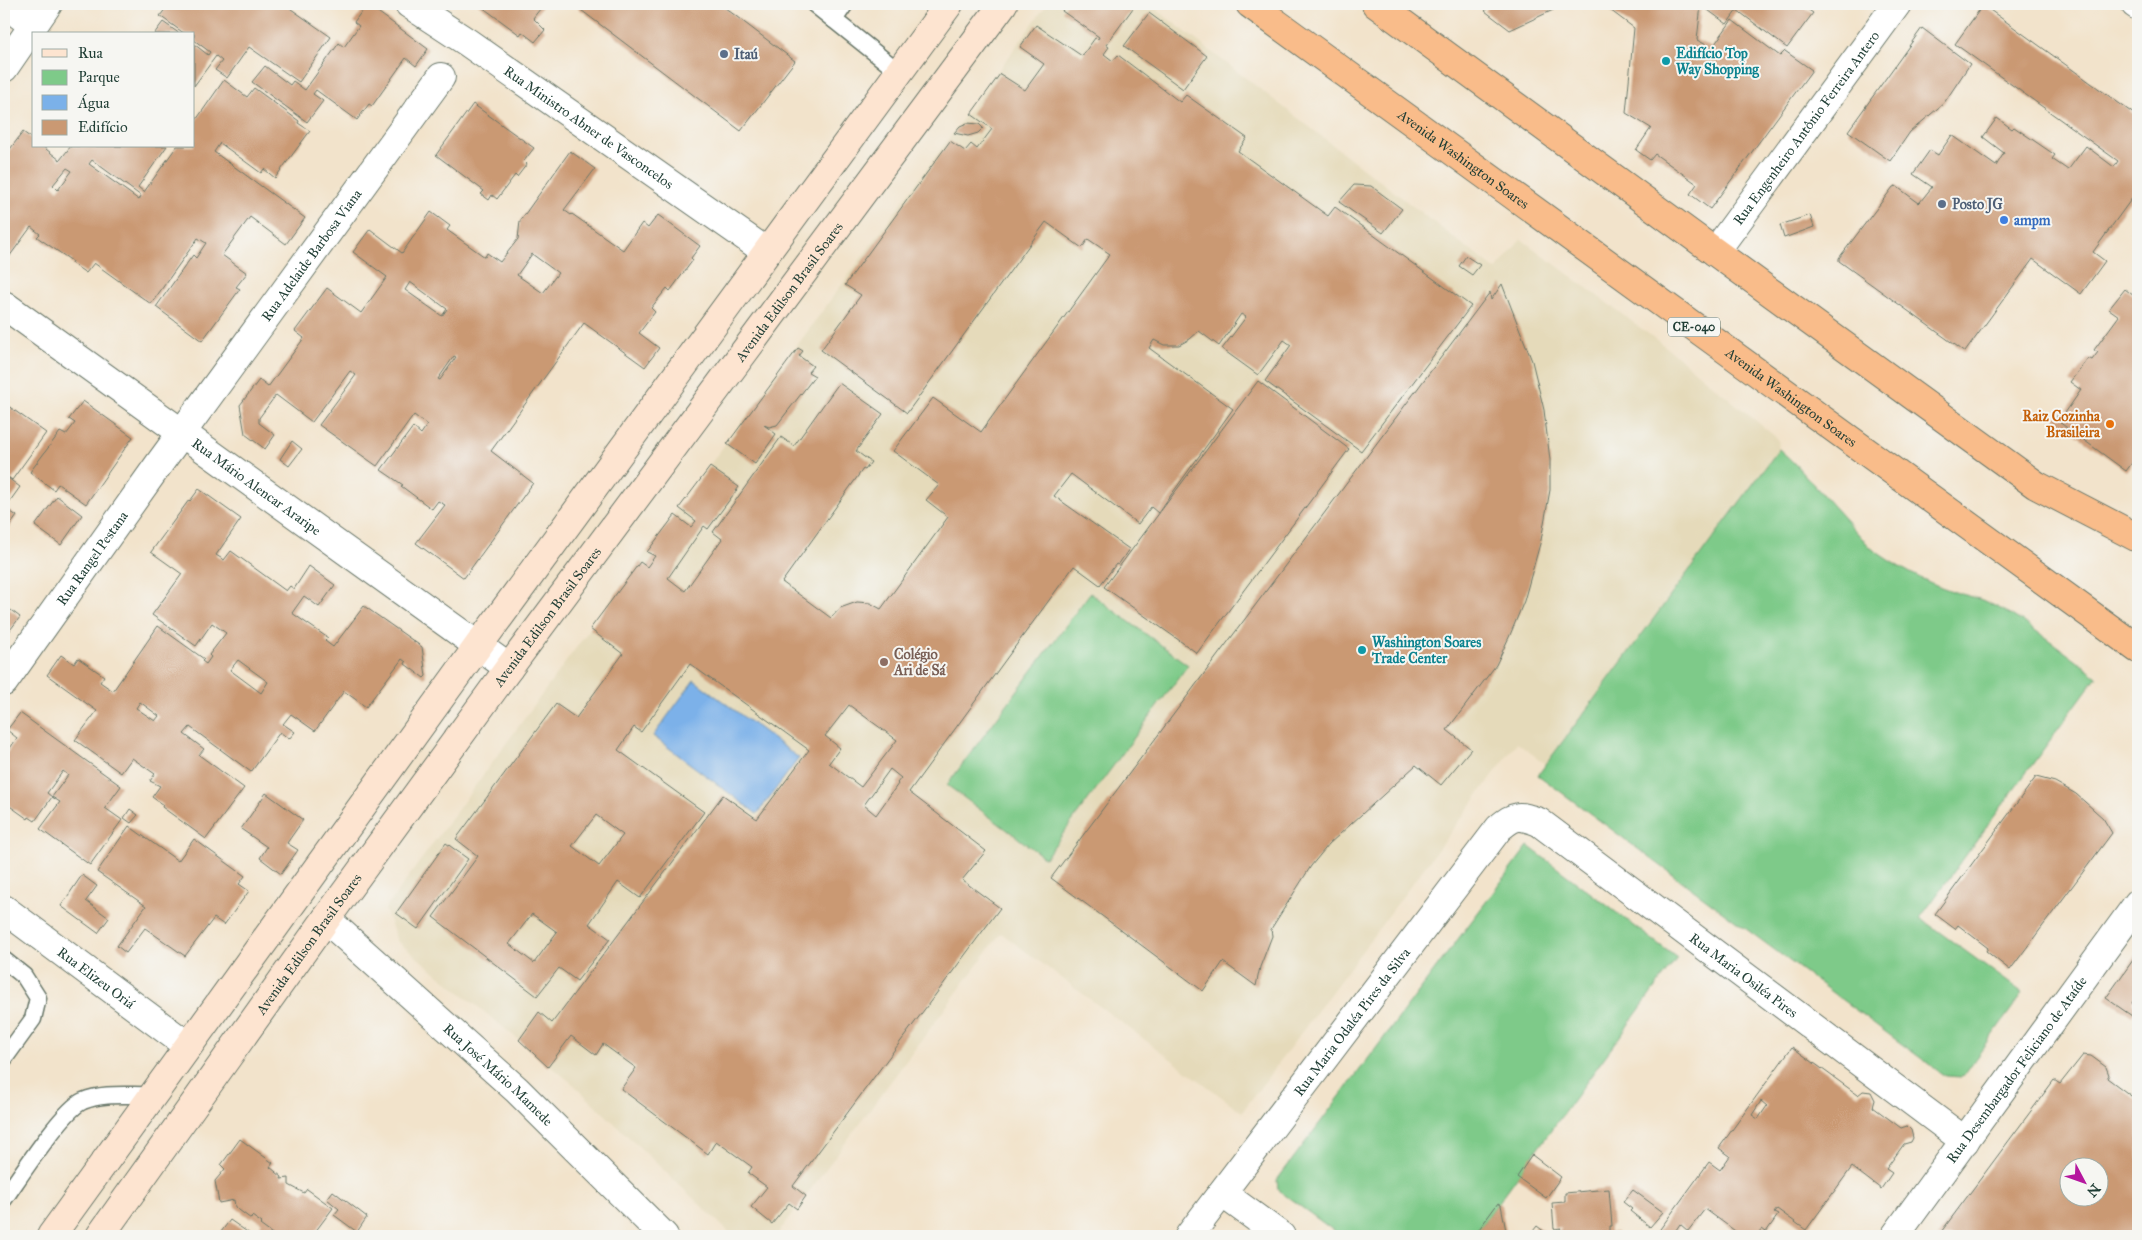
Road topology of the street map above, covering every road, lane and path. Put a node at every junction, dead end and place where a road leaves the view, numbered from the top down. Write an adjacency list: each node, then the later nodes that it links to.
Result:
1 (5, 4): 10 (street)
2 (409, 4): 15 (street, Rua Ministro Abner de Vasconcelos)
3 (814, 4): 11 (lane)
4 (845, 4): 11 (lane)
5 (948, 4): 13 (main road)
6 (1003, 4): 22 (main road, Avenida Edilson Brasil Soares)
7 (1250, 4): 21 (highway, Avenida Washington Soares / CE-040)
8 (1376, 4): 16 (highway)
9 (1897, 4): 16 (street, Rua Engenheiro Antônio Ferreira Antero)
10 (40, 14): 12 (street)
11 (834, 20): 13 (lane)
12 (4, 68)
13 (899, 72): 15 (main road)
14 (442, 77): 18 (street, Rua Adelaide Barbosa Viana)
15 (767, 252): 20 (main road)
16 (1715, 252): 19 (highway)
17 (4, 305): 18 (street, Rua Mário Alencar Araripe)
18 (182, 433): 20 (street, Rua Mário Alencar Araripe); 23 (street, Rua Rangel Pestana)
19 (2138, 538)
20 (478, 646): 22 (street, Rua Mário Alencar Araripe); 29 (main road)
21 (2138, 649)
22 (509, 668): 27 (main road, Avenida Edilson Brasil Soares)
23 (4, 682)
24 (1521, 815): 32 (street, Rua Maria Osiléa Pires); 33 (street, Rua Maria Odaléa Pires da Silva)
25 (2138, 904): 32 (street, Rua Desembargador Feliciano de Ataíde)
26 (4, 909): 29 (street, Rua Elizeu Oriá)
27 (326, 919): 36 (main road, Avenida Edilson Brasil Soares); 37 (street, Rua José Mário Mamede)
28 (4, 960): 30 (lane)
29 (188, 1046): 31 (main road)
30 (4, 1059)
31 (152, 1095): 34 (lane); 35 (main road)
32 (1965, 1141): 40 (street, Rua Desembargador Feliciano de Ataíde)
33 (1222, 1193): 38 (street, Rua Maria Odaléa Pires da Silva); 39 (street)
34 (4, 1199)
35 (51, 1236)
36 (100, 1236)
37 (664, 1236)
38 (1189, 1236)
39 (1281, 1236)
40 (1895, 1236)

